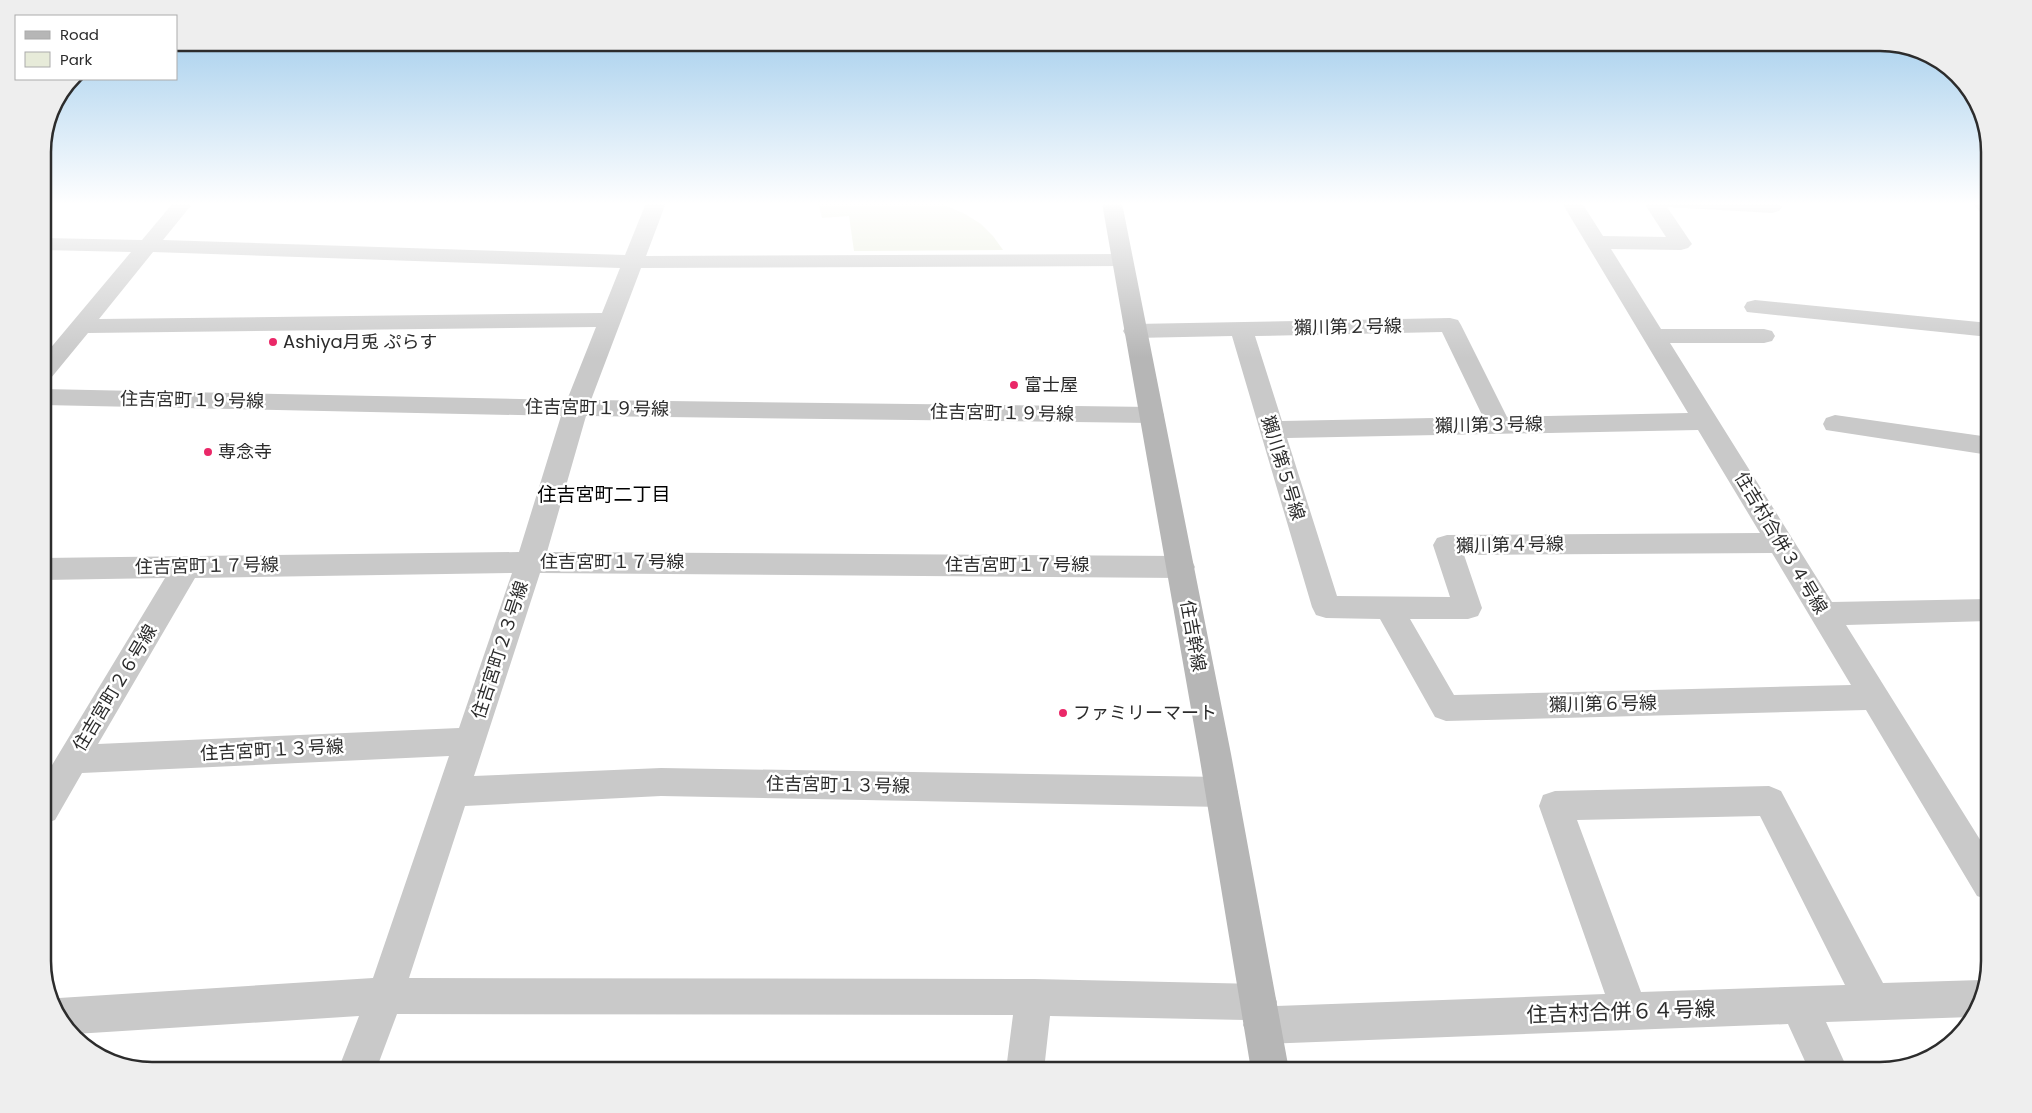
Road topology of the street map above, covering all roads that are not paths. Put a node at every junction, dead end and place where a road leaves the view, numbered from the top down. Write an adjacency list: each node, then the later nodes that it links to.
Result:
1 (142, 255): 10 (street)
2 (419, 255): 7 (street)
3 (636, 255): 7 (street, 住吉宮町２３号線)
4 (1121, 255): 6 (street, 住吉幹線)
5 (1604, 255): 14 (street, 住吉村合併３４号線)
6 (1122, 260): 7 (street); 13 (street, 住吉幹線)
7 (633, 262): 9 (street, 住吉宮町２３号線)
8 (1755, 307): 12 (street)
9 (610, 320): 10 (street); 18 (street, 住吉宮町２３号線)
10 (82, 326): 16 (street)
11 (1241, 329): 13 (street, 獺川第２号線); 22 (street, 獺川第２号線); 23 (street, 獺川第５号線)
12 (1981, 329)
13 (1134, 331): 19 (street, 住吉幹線)
14 (1654, 336): 15 (street); 20 (street, 住吉村合併３４号線)
15 (1764, 336)
16 (51, 363)
17 (51, 397): 18 (street, 住吉宮町１９号線)
18 (576, 408): 19 (street, 住吉宮町１９号線); 26 (street, 住吉宮町２３号線)
19 (1152, 415): 28 (street, 住吉幹線)
20 (1706, 421): 22 (street, 獺川第３号線); 25 (street, 住吉村合併３４号線)
21 (1835, 424): 24 (street)
22 (1499, 425): 23 (street, 獺川第３号線)
23 (1272, 430): 30 (street, 獺川第５号線)
24 (1981, 445)
25 (1781, 543): 31 (street, 獺川第４号線); 33 (street, 住吉村合併３４号線)
26 (530, 562): 27 (street, 住吉宮町１７号線); 28 (street, 住吉宮町１７号線); 35 (street, 住吉宮町２３号線)
27 (187, 566): 29 (street, 住吉宮町１７号線); 36 (street, 住吉宮町２６号線)
28 (1181, 567): 38 (street, 住吉幹線)
29 (51, 569)
30 (1326, 607): 31 (street, 獺川第４号線)
31 (1389, 608): 34 (street, 獺川第６号線)
32 (1981, 610): 33 (street)
33 (1824, 614): 34 (street, 住吉村合併３４号線)
34 (1875, 697): 40 (street, 住吉村合併３４号線)
35 (470, 741): 36 (street, 住吉宮町１３号線); 37 (street, 住吉宮町２３号線)
36 (73, 759): 39 (street, 住吉宮町２６号線)
37 (454, 792): 38 (street, 住吉宮町１３号線); 41 (street, 住吉宮町２３号線)
38 (1222, 792): 47 (street, 住吉幹線)
39 (51, 796)
40 (1981, 869)
41 (385, 996): 42 (street, 住吉村合併６４号線); 48 (street, 住吉村合併６４号線); 49 (street, 住吉宮町２３号線)
42 (1034, 997): 47 (street, 住吉村合併６４号線); 50 (street)
43 (1973, 998): 44 (street, 住吉村合併６４号線)
44 (1874, 1003): 45 (street, 住吉村合併６４号線); 46 (street)
45 (1798, 1005): 46 (street, 住吉村合併６４号線); 52 (street)
46 (1630, 1011): 47 (street, 住吉村合併６４号線)
47 (1261, 1014): 51 (street, 住吉幹線)
48 (68, 1016)
49 (360, 1062)
50 (1026, 1062)
51 (1269, 1062)
52 (1825, 1062)

